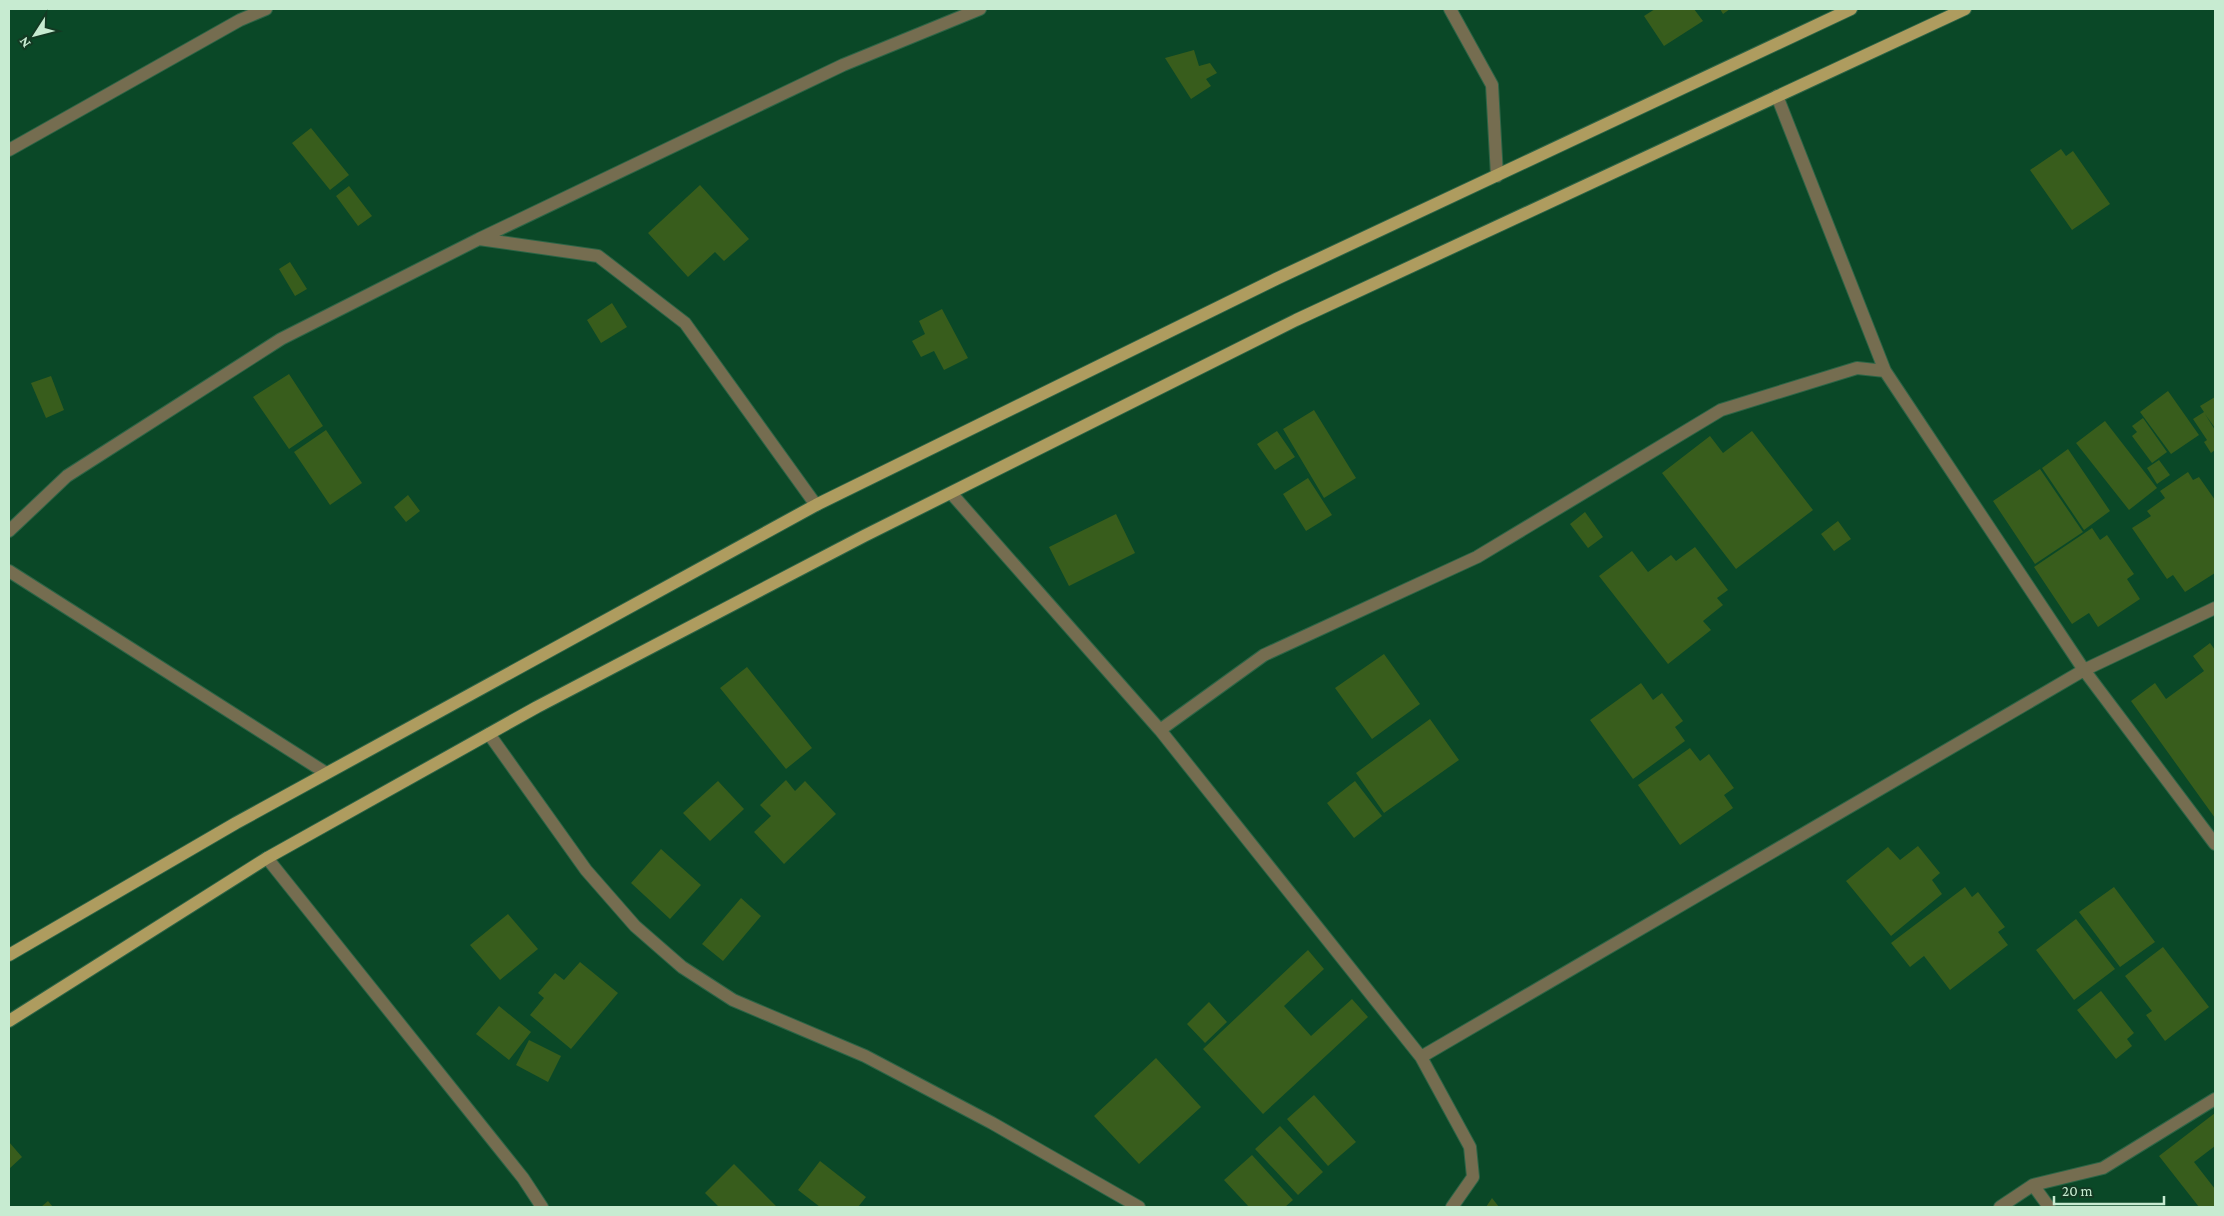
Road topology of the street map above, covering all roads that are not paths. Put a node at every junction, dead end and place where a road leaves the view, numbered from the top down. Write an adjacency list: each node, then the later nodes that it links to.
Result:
1 (266, 9): 7 (street)
2 (980, 9): 9 (street)
3 (1450, 9): 8 (street)
4 (1851, 9): 8 (main road)
5 (1965, 9): 6 (main road)
6 (1777, 96): 10 (street); 11 (main road)
7 (9, 150)
8 (1497, 176): 12 (main road)
9 (479, 239): 12 (street); 13 (street)
10 (1885, 371): 16 (street); 17 (street)
11 (951, 493): 17 (street); 18 (main road)
12 (816, 505): 19 (main road)
13 (9, 531)
14 (9, 571): 19 (street)
15 (2215, 608): 16 (street)
16 (2084, 670): 20 (street); 24 (street)
17 (1160, 730): 24 (street)
18 (489, 734): 21 (main road); 28 (street)
19 (326, 773): 22 (main road)
20 (2215, 844)
21 (267, 858): 23 (main road); 27 (street)
22 (9, 955)
23 (9, 1020)
24 (1421, 1057): 29 (street)
25 (2215, 1099): 26 (street)
26 (2033, 1185): 30 (street); 31 (street)
27 (542, 1207)
28 (1139, 1207)
29 (1452, 1207)
30 (2000, 1207)
31 (2049, 1207)

